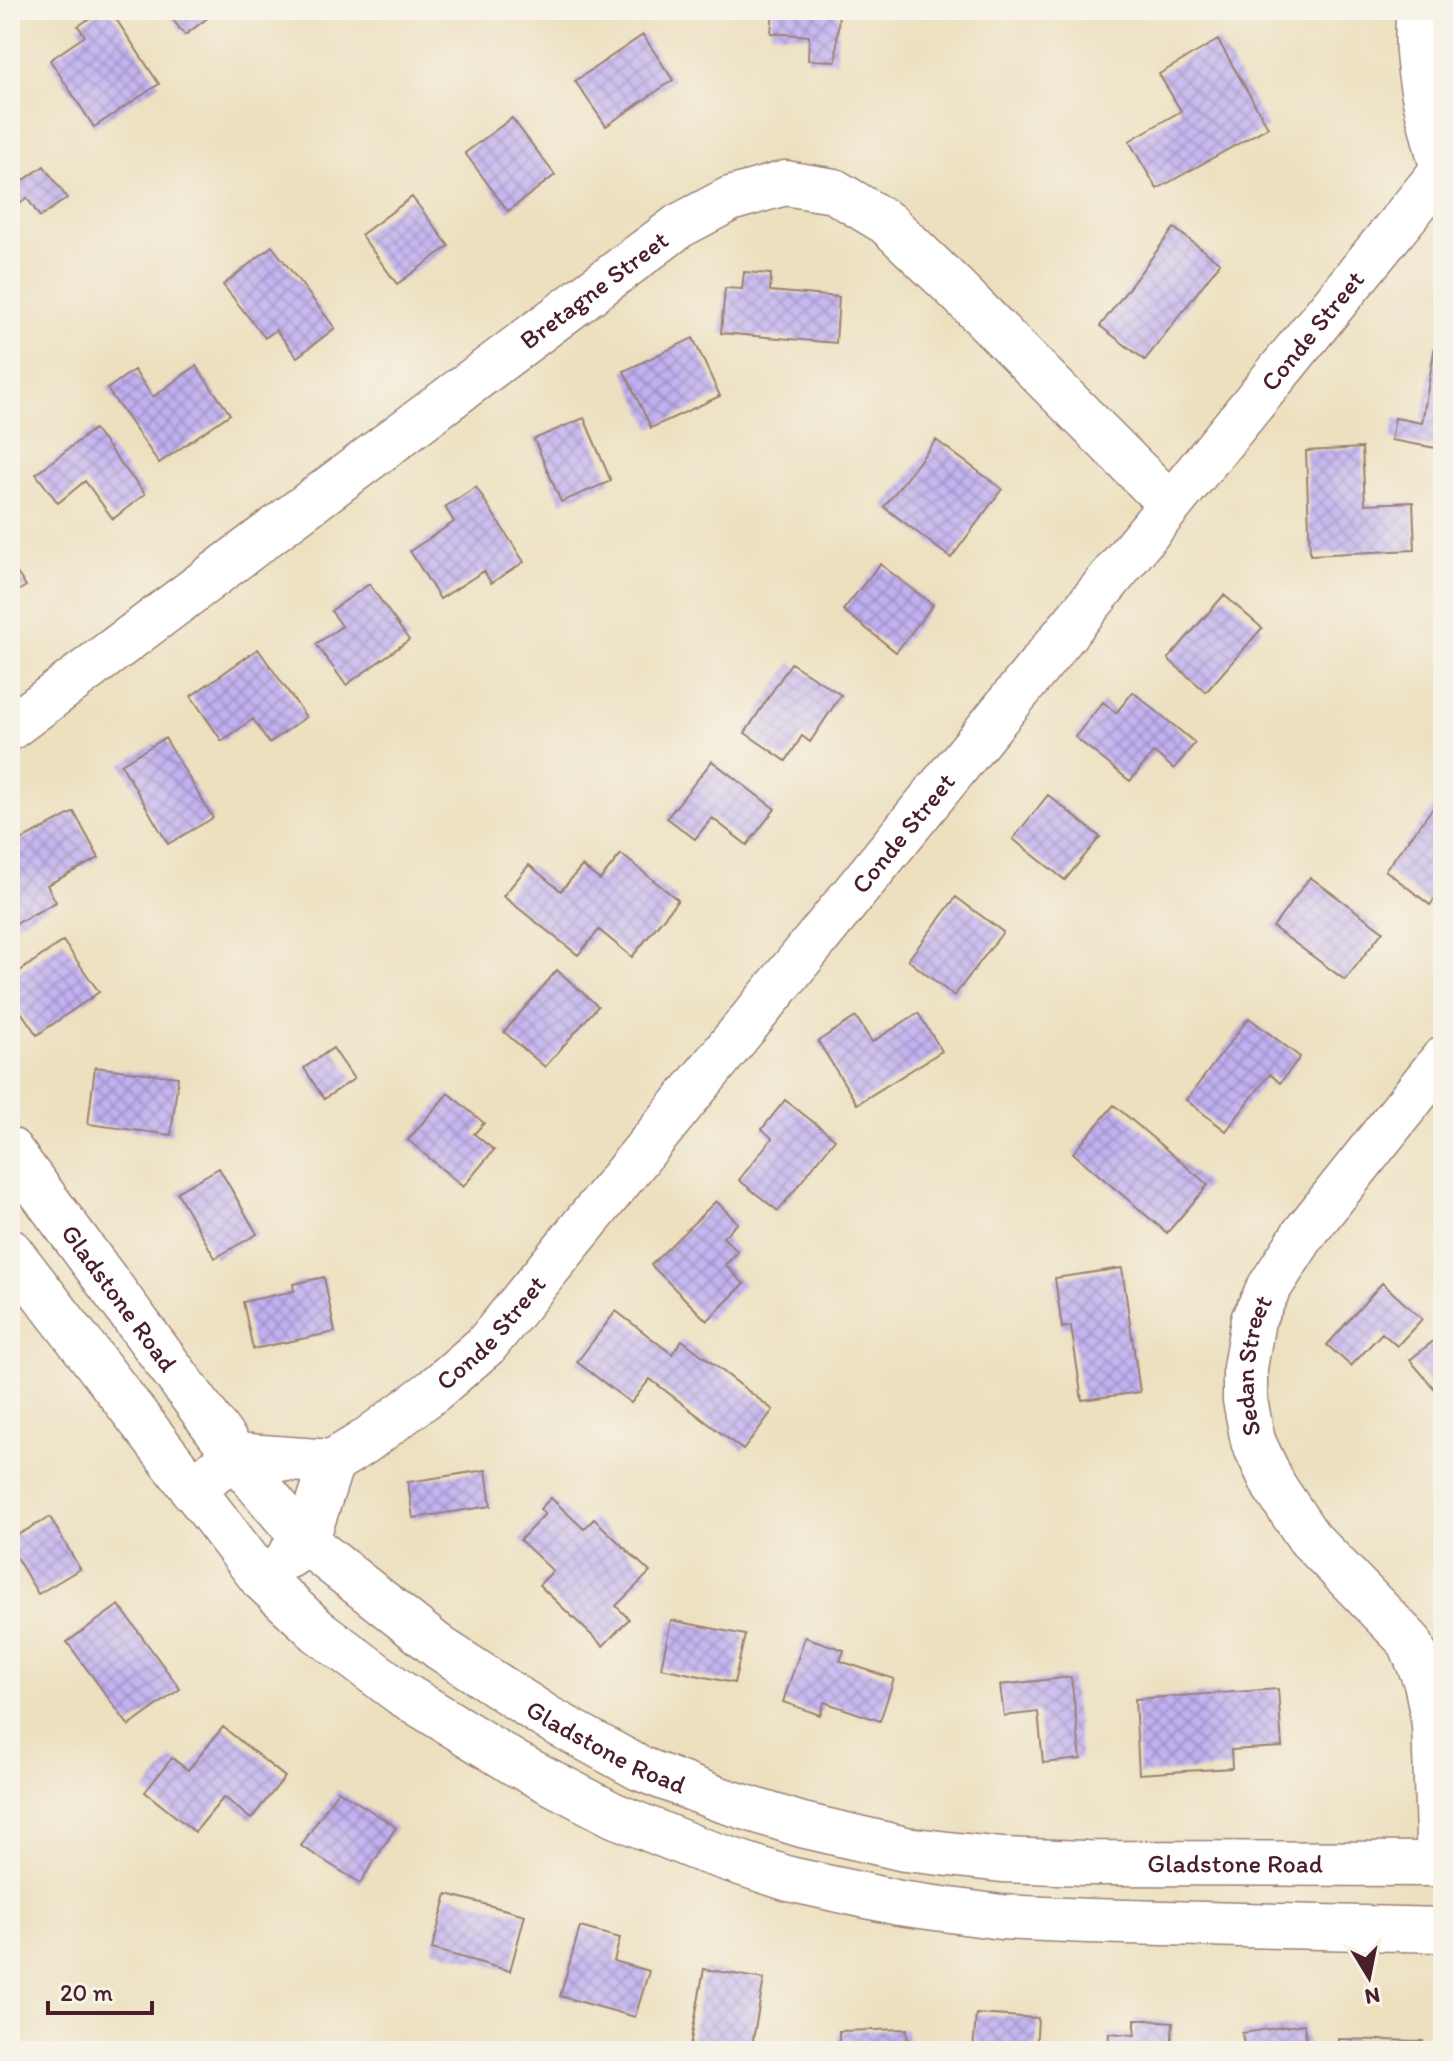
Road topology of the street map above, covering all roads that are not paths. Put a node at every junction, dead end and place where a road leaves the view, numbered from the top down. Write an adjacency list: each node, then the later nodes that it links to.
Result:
1 (1419, 10): 2 (street)
2 (1443, 170): 3 (street, Conde Street)
3 (1170, 504): 4 (street, Bretagne Street); 9 (street, Conde Street)
4 (10, 728)
5 (1443, 1059): 14 (street, Sedan Street)
6 (10, 1150): 8 (street, Gladstone Road)
7 (10, 1251): 10 (street)
8 (235, 1455): 9 (street); 10 (street); 11 (street, Gladstone Road)
9 (332, 1462): 11 (street)
10 (192, 1489): 12 (street)
11 (306, 1542): 12 (street); 13 (street, Gladstone Road)
12 (262, 1579): 15 (street)
13 (1373, 1864): 14 (street, Gladstone Road); 15 (street)
14 (1441, 1864)
15 (1372, 1928): 16 (street)
16 (1443, 1930)

